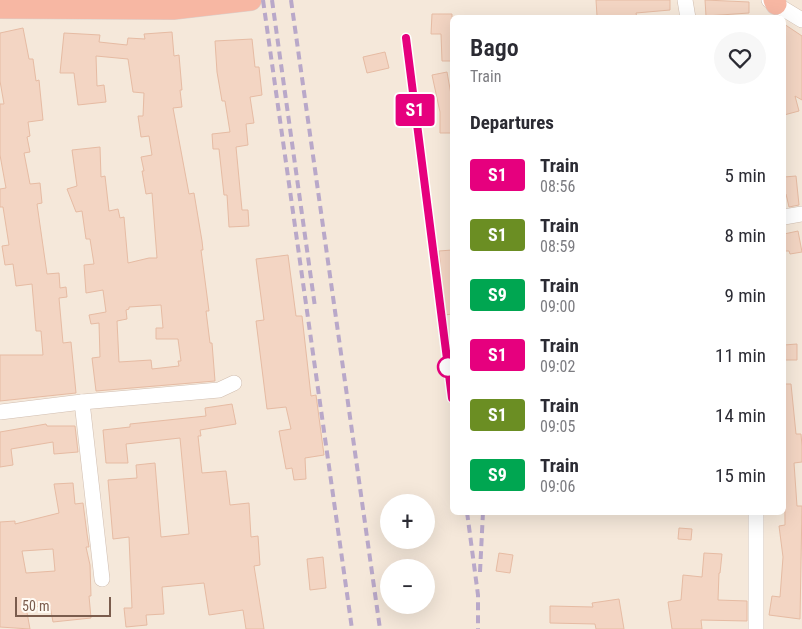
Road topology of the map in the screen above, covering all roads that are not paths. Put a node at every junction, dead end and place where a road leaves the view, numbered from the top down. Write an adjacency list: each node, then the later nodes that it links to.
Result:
1 (251, 0): 4 (highway)
2 (685, 0): 5 (street)
3 (773, 1): 6 (street)
4 (0, 8)
5 (688, 15)
6 (802, 20)
7 (802, 214): 8 (street)
8 (786, 217)
9 (234, 384): 10 (street)
10 (82, 402): 11 (street); 13 (street)
11 (0, 412)
12 (756, 515): 14 (street)
13 (102, 579)
14 (756, 629)

